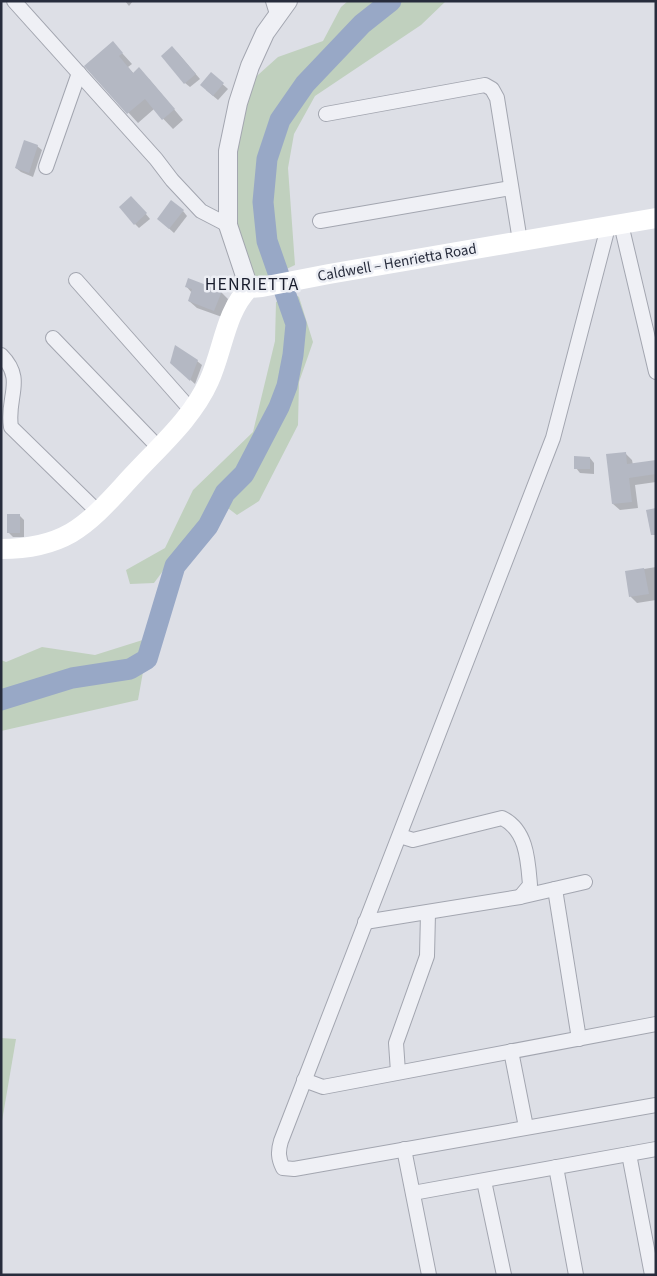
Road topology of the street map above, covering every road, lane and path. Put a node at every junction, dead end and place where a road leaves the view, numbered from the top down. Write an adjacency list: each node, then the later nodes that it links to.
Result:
1 (14, 1): 3 (street)
2 (279, 6): 9 (street)
3 (79, 73): 5 (street); 9 (street)
4 (326, 114): 6 (street)
5 (46, 167)
6 (511, 188): 8 (street); 11 (street)
7 (656, 218): 10 (main road, Caldwell – Henrietta Road)
8 (320, 221)
9 (228, 225): 13 (street)
10 (614, 226): 11 (main road, Caldwell – Henrietta Road); 16 (street); 21 (street)
11 (520, 241): 13 (main road, Caldwell – Henrietta Road)
12 (76, 280): 17 (street)
13 (256, 288): 17 (main road)
14 (53, 338): 18 (street)
15 (1, 355): 19 (street)
16 (656, 372)
17 (191, 410): 18 (main road)
18 (159, 448): 19 (main road)
19 (98, 512): 20 (main road)
20 (1, 549)
21 (400, 836): 24 (street); 26 (street)
22 (584, 882): 23 (street)
23 (554, 889): 24 (street); 28 (street)
24 (520, 897): 25 (street)
25 (428, 913): 26 (street); 30 (street)
26 (366, 922): 31 (street)
27 (656, 1024): 28 (street)
28 (580, 1039): 29 (street)
29 (511, 1051): 30 (street); 33 (street)
30 (398, 1072): 31 (street)
31 (304, 1080): 34 (street)
32 (656, 1105): 33 (street)
33 (526, 1127): 34 (street)
34 (404, 1149): 39 (street)
35 (656, 1150): 36 (street)
36 (629, 1154): 37 (street); 43 (street)
37 (556, 1168): 38 (street); 42 (street)
38 (484, 1180): 39 (street); 41 (street)
39 (413, 1193): 40 (street)
40 (428, 1275)
41 (504, 1275)
42 (576, 1275)
43 (652, 1275)

